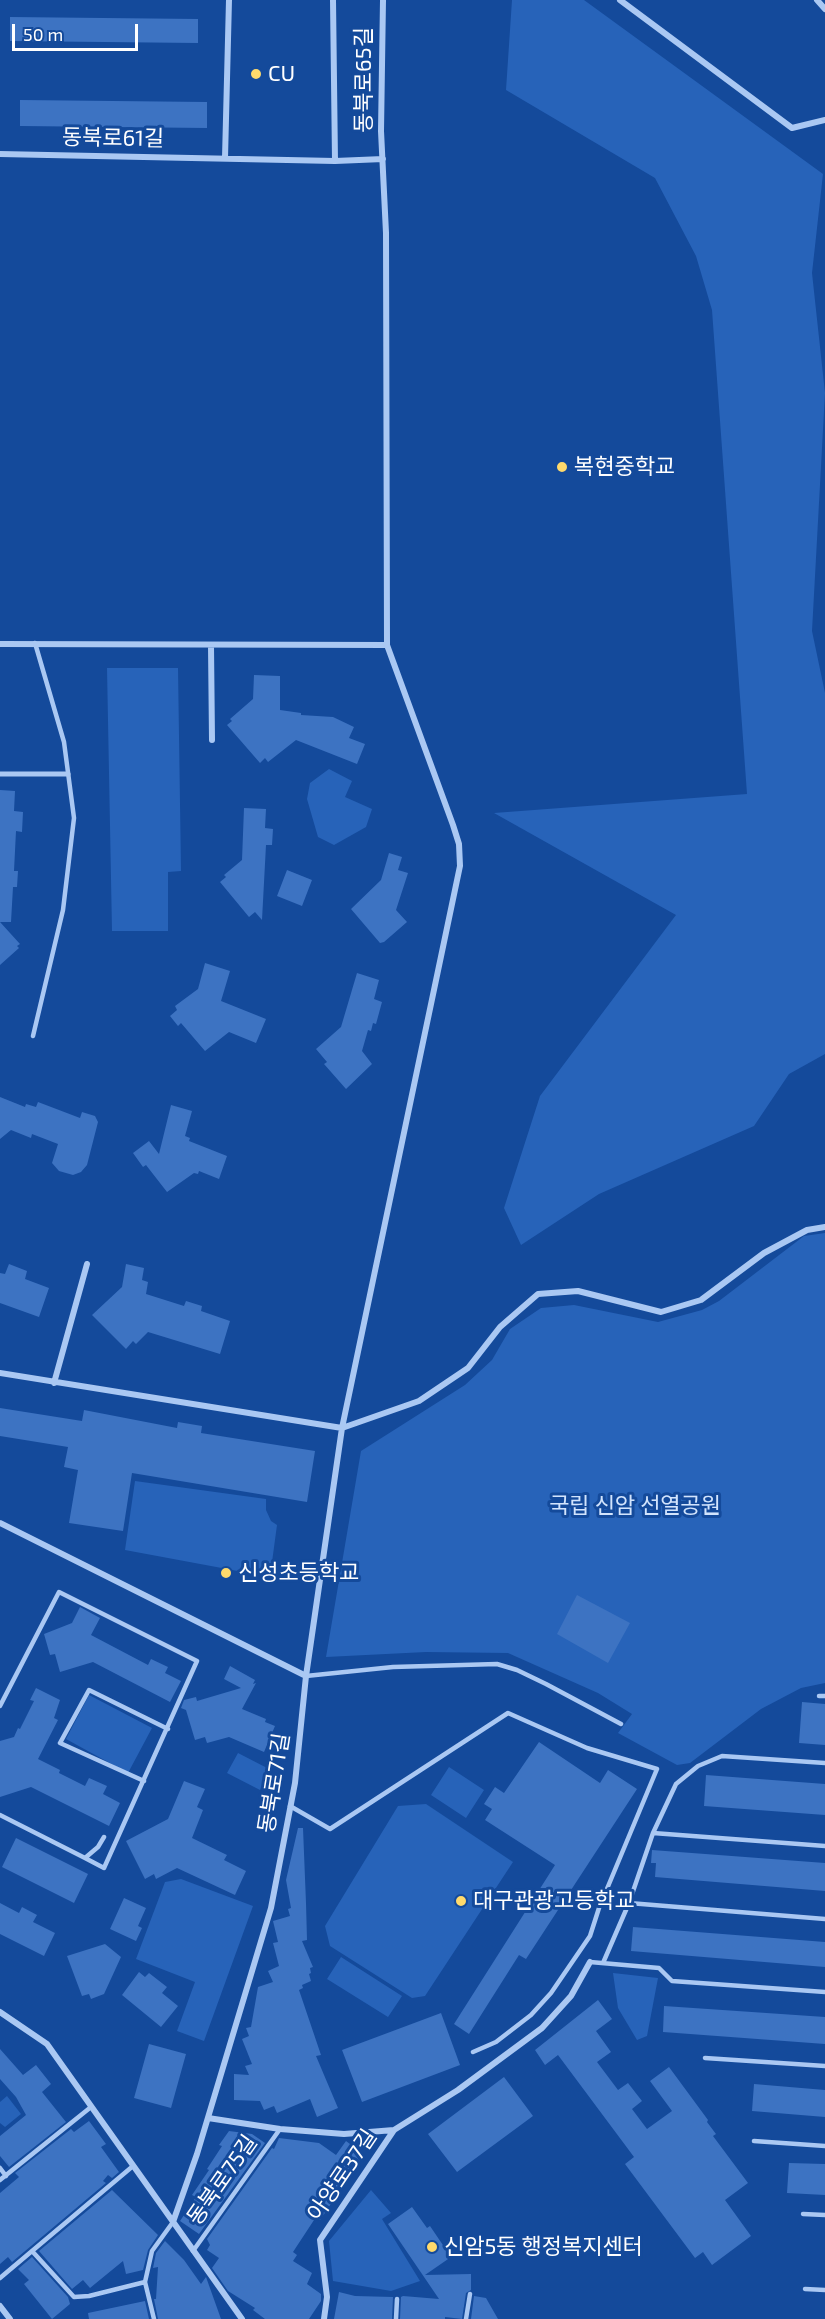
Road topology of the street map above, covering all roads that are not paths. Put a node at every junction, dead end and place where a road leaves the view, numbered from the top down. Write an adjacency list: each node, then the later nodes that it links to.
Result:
1 (230, 0): 9 (street)
2 (333, 0): 11 (street)
3 (383, 0): 10 (street, 동북로65길)
4 (620, 0): 7 (street)
5 (817, 0): 6 (street)
6 (825, 9)
7 (825, 120)
8 (0, 154): 9 (street, 동북로61길)
9 (225, 158): 11 (street, 동북로61길)
10 (383, 159): 11 (street, 동북로61길); 14 (street, 동북로65길)
11 (335, 161)
12 (35, 643): 13 (street); 15 (street); 18 (lane)
13 (0, 644)
14 (387, 645): 15 (street); 24 (street, 동북로71길)
15 (211, 646): 16 (street)
16 (212, 740)
17 (0, 774): 18 (street)
18 (68, 774): 19 (lane)
19 (33, 1036)
20 (825, 1227): 24 (street)
21 (87, 1264): 23 (street)
22 (0, 1373): 23 (street)
23 (54, 1383): 24 (street)
24 (342, 1428): 26 (street, 동북로71길)
25 (0, 1523): 26 (street)
26 (306, 1676): 28 (lane); 32 (street, 동북로71길)
27 (0, 1706): 29 (lane)
28 (621, 1724)
29 (168, 1729): 31 (lane); 31 (lane)
30 (825, 1763): 34 (lane)
31 (144, 1781): 37 (lane)
32 (290, 1806): 44 (lane); 48 (street, 동북로71길)
33 (0, 1815): 37 (lane)
34 (653, 1833): 36 (lane); 38 (lane)
35 (104, 1837): 37 (lane)
36 (825, 1846)
37 (85, 1858)
38 (629, 1903): 39 (lane); 41 (lane)
39 (825, 1919)
40 (590, 1962): 41 (lane); 50 (street)
41 (603, 1963): 42 (lane)
42 (825, 1992)
43 (0, 2012): 47 (street, 동북로75길)
44 (473, 2052)
45 (705, 2058): 46 (lane)
46 (825, 2067)
47 (91, 2107): 53 (street, 동북로75길); 55 (lane)
48 (208, 2118): 49 (street, 아양로37길); 59 (street, 동북로71길)
49 (280, 2129): 50 (street, 아양로37길); 61 (lane, 동북로75길)
50 (394, 2130): 72 (street, 아양로37길)
51 (754, 2141): 52 (lane)
52 (825, 2146)
53 (133, 2166): 59 (street, 동북로75길); 60 (lane)
54 (0, 2168): 55 (lane)
55 (6, 2176): 56 (lane)
56 (0, 2180)
57 (803, 2214): 58 (lane)
58 (825, 2215)
59 (173, 2222): 61 (street, 동북로75길); 63 (lane, 동북로75길)
60 (32, 2251): 62 (lane); 63 (lane)
61 (193, 2251): 71 (street, 동북로75길)
62 (0, 2278)
63 (145, 2282): 70 (lane)
64 (805, 2289): 65 (lane)
65 (825, 2290)
66 (470, 2294): 74 (lane)
67 (397, 2299): 73 (lane)
68 (0, 2306): 69 (street)
69 (10, 2319)
70 (154, 2319)
71 (242, 2319)
72 (324, 2319)
73 (396, 2319)
74 (466, 2319)

